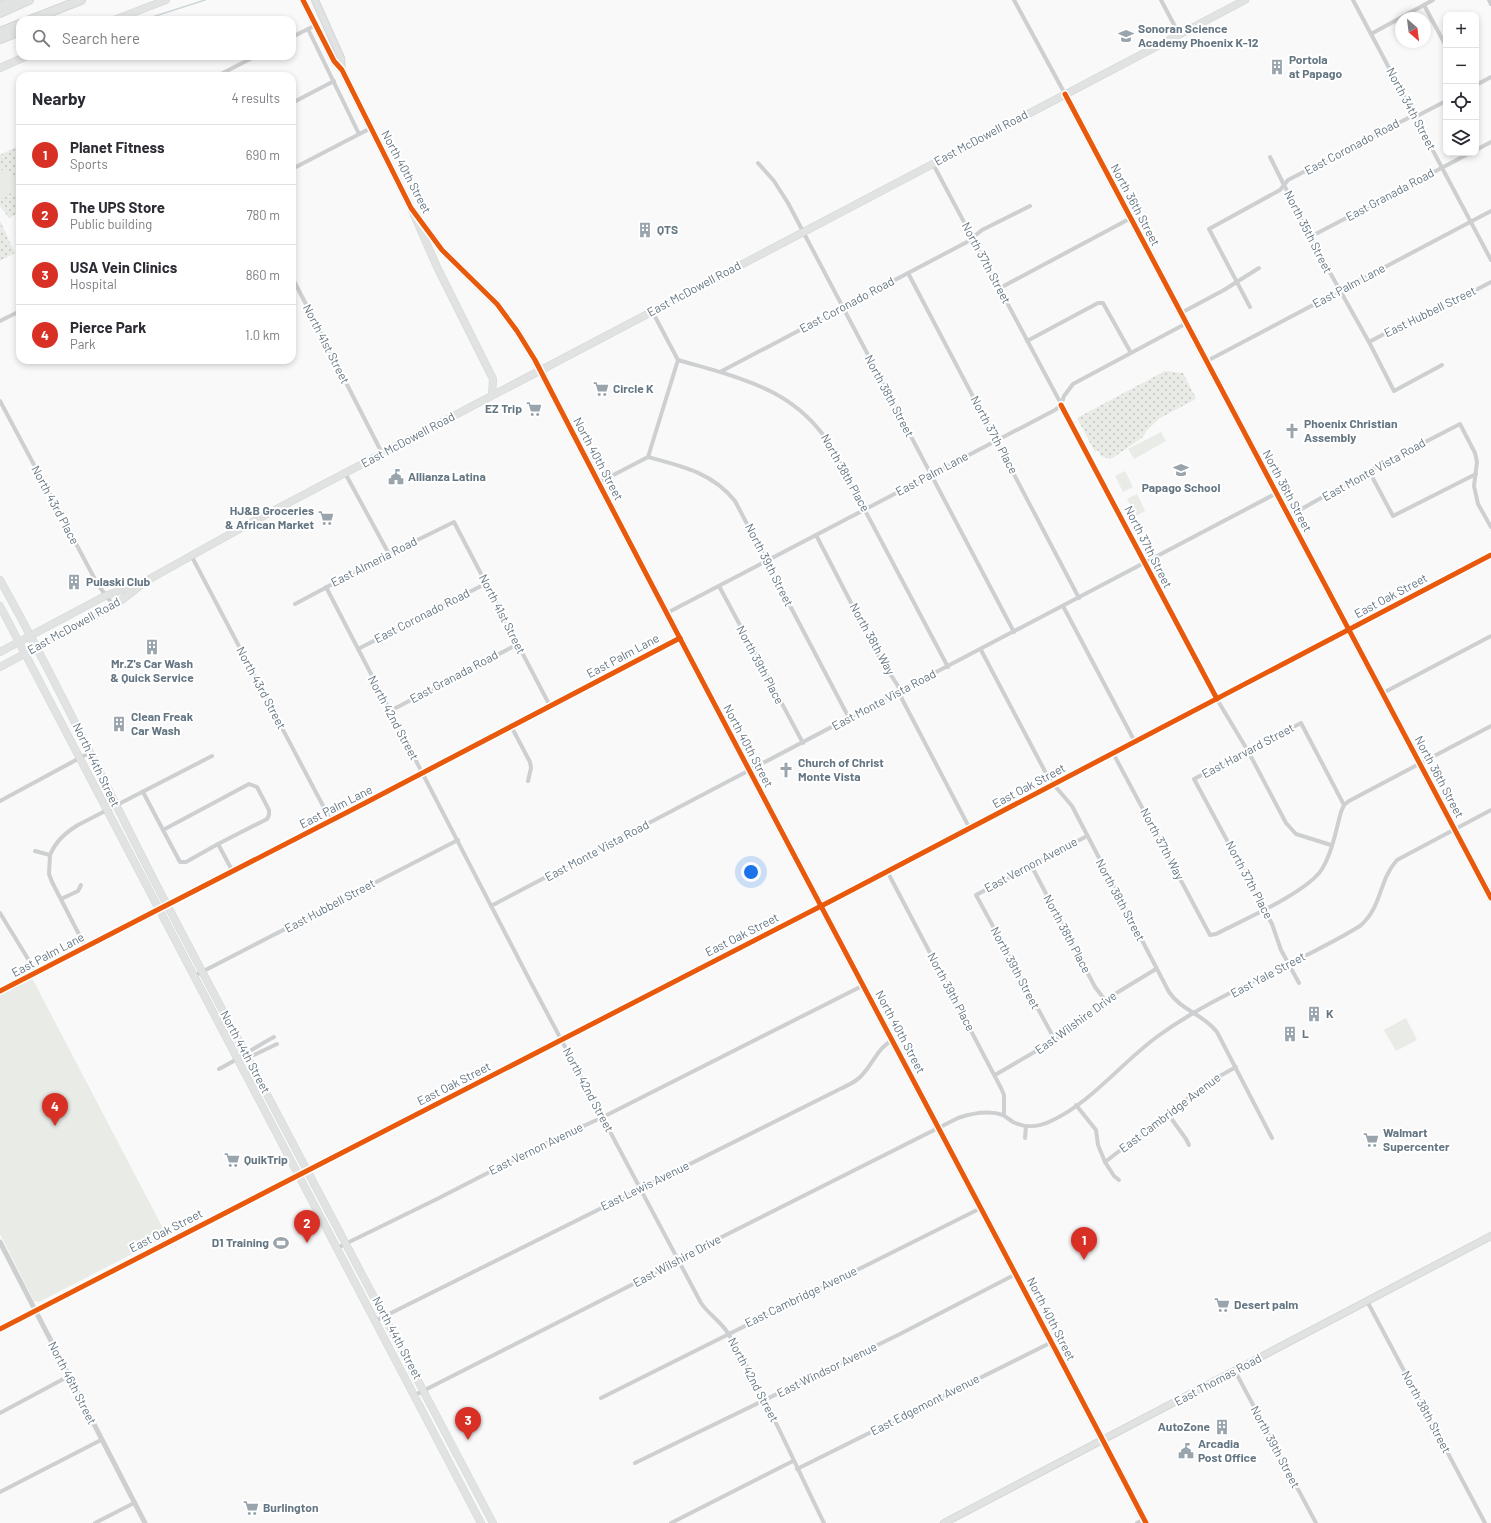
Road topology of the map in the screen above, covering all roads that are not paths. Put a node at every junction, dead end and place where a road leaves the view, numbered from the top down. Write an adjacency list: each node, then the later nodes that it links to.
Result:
1 (17, 0): 16 (highway)
2 (30, 0): 17 (highway)
3 (81, 0): 14 (highway)
4 (166, 0): 20 (main road)
5 (303, 0): 21 (main road, North 40th Street)
6 (315, 0): 34 (main road, North 40th Street)
7 (1014, 0): 39 (street, North 36th Street)
8 (1161, 0): 26 (street)
9 (1244, 0): 26 (main road, East McDowell Road)
10 (1353, 0): 27 (street, North 34th Street)
11 (1433, 0): 15 (street)
12 (1489, 0): 13 (street)
13 (1491, 4)
14 (70, 5): 18 (highway); 19 (highway)
15 (1424, 5): 27 (street); 30 (street)
16 (0, 6)
17 (0, 13)
18 (41, 16)
19 (49, 16)
20 (124, 16)
21 (316, 25): 23 (street); 34 (main road, North 40th Street)
22 (16, 26): 24 (highway)
23 (308, 29): 28 (street); 37 (street)
24 (0, 32)
25 (16, 33): 29 (highway)
26 (1180, 34): 39 (main road, East McDowell Road)
27 (1371, 34): 42 (street, North 34th Street)
28 (296, 35)
29 (0, 40)
30 (1443, 40)
31 (18, 60): 33 (main road)
32 (248, 60): 35 (street)
33 (0, 68)
34 (342, 70): 43 (main road, North 40th Street)
35 (225, 72)
36 (1491, 77): 38 (street)
37 (334, 81): 40 (street); 44 (street)
38 (1478, 84)
39 (1065, 94): 50 (main road, East McDowell Road); 57 (main road, North 36th Street)
40 (296, 101)
41 (1443, 102): 42 (street, East Coronado Road)
42 (1415, 116): 52 (street, North 34th Street); 53 (street, East Coronado Road)
43 (371, 128): 44 (street); 55 (main road, North 40th Street)
44 (360, 134): 51 (street)
45 (1491, 142): 46 (street)
46 (1479, 148)
47 (1464, 156): 52 (street, East Granada Road)
48 (1270, 157): 53 (street, North 35th Street)
49 (758, 163): 59 (street, North 38th Street)
50 (933, 164): 59 (main road, East McDowell Road); 61 (street, North 37th Street)
51 (296, 167)
52 (1442, 168): 58 (street, North 34th Street); 60 (street, East Granada Road)
53 (1284, 185): 60 (street, North 35th Street); 65 (street, East Coronado Road)
54 (1030, 206): 61 (street)
55 (411, 208): 83 (main road, North 40th Street); 85 (main road)
56 (1491, 211): 58 (street, East Palm Lane)
57 (1131, 218): 68 (street); 74 (main road, North 36th Street)
58 (1470, 222): 62 (street, North 34th Street); 69 (street, East Palm Lane)
59 (803, 232): 70 (street, North 38th Street); 72 (main road, East McDowell Road)
60 (1310, 237): 69 (street, North 35th Street)
61 (973, 238): 64 (street, East Coronado Road); 68 (street, North 37th Street)
62 (1491, 260)
63 (1259, 268): 65 (street)
64 (908, 273): 70 (street, East Coronado Road); 88 (street, North 37th Place)
65 (1236, 282): 71 (street); 74 (street)
66 (1491, 282): 78 (street, East Hubbell Street)
67 (296, 286): 89 (street, North 41st Street)
68 (1000, 288): 77 (street, North 37th Street)
69 (1340, 291): 78 (street, North 35th Street); 81 (street, East Palm Lane)
70 (842, 307): 84 (street, East Coronado Road); 94 (street, North 38th Street)
71 (1250, 307)
72 (652, 311): 80 (street); 83 (main road, East McDowell Road)
73 (16, 313): 75 (street)
74 (1181, 313): 76 (main road, North 36th Street)
75 (0, 321)
76 (1187, 323): 79 (street); 81 (main road, North 36th Street)
77 (1027, 340): 79 (street); 87 (street, North 37th Street)
78 (1369, 342): 82 (street, North 35th Street)
79 (1131, 353): 87 (street)
80 (678, 360): 84 (street, North 38th Place); 90 (street)
81 (1207, 361): 96 (main road, North 36th Street)
82 (1442, 365)
83 (540, 370): 85 (main road, East McDowell Road); 95 (main road, North 40th Street)
84 (720, 372): 97 (street, North 38th Place)
85 (492, 395): 89 (main road, East McDowell Road)
86 (0, 401): 112 (street, North 43rd Place)
87 (1061, 405): 88 (street, East Palm Lane); 106 (street, North 37th Street)
88 (996, 440): 94 (street, East Palm Lane); 113 (street, North 37th Place)
89 (382, 453): 92 (main road, East McDowell Road)
90 (648, 457): 95 (street); 105 (street, North 39th Street)
91 (1369, 472): 93 (street); 93 (street, East Monte Vista Road); 98 (street, East Monte Vista Road)
92 (345, 473): 102 (street); 104 (main road, East McDowell Road)
93 (1476, 474): 100 (street)
94 (931, 475): 97 (street, East Palm Lane); 120 (street, North 38th Street)
95 (598, 483): 118 (main road, North 40th Street)
96 (1277, 493): 98 (main road, North 36th Street); 106 (street, East Monte Vista Road)
97 (865, 509): 101 (street, East Palm Lane); 132 (street, North 38th Place)
98 (1289, 516): 119 (main road, North 36th Street)
99 (454, 522): 102 (street, East Almeria Road); 109 (street, North 41st Street)
100 (1491, 527)
101 (816, 535): 105 (street, East Palm Lane); 133 (street, North 38th Way)
102 (389, 554): 111 (street, East Almeria Road)
103 (1491, 555): 119 (street, East Oak Street)
104 (191, 556): 108 (main road, East McDowell Road); 160 (street, North 43rd Street)
105 (767, 561): 110 (street, East Palm Lane); 138 (street, North 39th Street)
106 (1145, 563): 113 (street, East Monte Vista Road); 135 (street, North 37th Street)
107 (0, 580): 121 (main road, North 44th Street)
108 (146, 581): 112 (main road, East McDowell Road); 116 (main road, East McDowell Road)
109 (487, 583): 125 (street, North 41st Street); 127 (street, East Coronado Road)
110 (719, 586): 118 (street, East Palm Lane); 142 (street, North 39th Place)
111 (326, 587): 114 (street, East Almeria Road); 127 (street, North 42nd Street)
112 (105, 596): 116 (street, North 43rd Place); 121 (main road, East McDowell Road)
113 (1079, 598): 117 (street, East Monte Vista Road)
114 (295, 604)
115 (0, 606): 124 (main road, North 44th Street)
116 (114, 606): 126 (main road, East McDowell Road)
117 (1063, 606): 120 (street, East Monte Vista Road); 141 (street)
118 (667, 613): 123 (main road, North 40th Street)
119 (1349, 629): 134 (main road, North 36th Street); 135 (street, East Oak Street)
120 (1014, 632): 128 (street, East Monte Vista Road)
121 (31, 636): 124 (main road, East McDowell Road); 126 (main road, North 44th Street)
122 (1491, 636): 134 (street)
123 (680, 638): 136 (street, East Palm Lane); 149 (main road, North 40th Street)
124 (19, 642): 129 (main road, East McDowell Road); 130 (main road, North 44th Street)
125 (518, 644): 136 (street, North 41st Street); 137 (street, East Granada Road)
126 (37, 647): 130 (main road, East McDowell Road); 144 (main road, North 44th Street)
127 (358, 649): 137 (street, North 42nd Street)
128 (981, 650): 132 (street, East Monte Vista Road); 153 (street, North 38th Street)
129 (0, 652)
130 (25, 654): 131 (main road, East McDowell Road); 147 (main road, North 44th Street)
131 (0, 667)
132 (948, 667): 133 (street, East Monte Vista Road)
133 (900, 692): 138 (street, East Monte Vista Road); 161 (street, North 38th Way)
134 (1383, 693): 148 (main road, North 36th Street)
135 (1217, 699): 141 (street, East Oak Street); 143 (street, North 37th Street)
136 (550, 706): 139 (street, East Palm Lane)
137 (390, 710): 150 (street, North 42nd Street)
138 (849, 718): 142 (street, East Monte Vista Road)
139 (511, 726): 150 (street, East Palm Lane); 152 (street)
140 (1491, 726): 148 (street)
141 (1135, 742): 145 (street, East Oak Street)
142 (803, 743): 149 (street, East Monte Vista Road)
143 (1248, 751): 151 (street, East Harvard Street); 156 (street, East Harvard Street); 167 (street, North 37th Street)
144 (90, 753): 147 (street); 157 (main road, North 44th Street)
145 (1113, 753): 153 (street, East Oak Street); 180 (street, North 37th Way)
146 (212, 756): 154 (street)
147 (79, 759): 155 (street); 158 (main road, North 44th Street)
148 (1420, 763): 156 (street); 162 (main road, North 36th Street)
149 (750, 770): 178 (street, East Monte Vista Road); 179 (main road, North 40th Street)
150 (422, 772): 160 (street, East Palm Lane); 165 (street, North 42nd Street)
151 (1194, 779): 180 (street, North 37th Place)
152 (528, 781)
153 (1054, 784): 161 (street, East Oak Street); 164 (street, North 38th Street)
154 (143, 792): 157 (street); 163 (street)
155 (0, 801)
156 (1344, 805): 167 (street)
157 (115, 806): 158 (street); 177 (main road, North 44th Street)
158 (106, 810): 169 (street); 181 (main road, North 44th Street)
159 (1491, 810): 162 (street, East Yale Street)
160 (331, 821): 171 (street, East Palm Lane)
161 (970, 828): 172 (street, East Oak Street)
162 (1455, 829): 175 (main road, North 36th Street); 184 (street, East Yale Street)
163 (163, 830): 166 (street); 166 (street)
164 (1087, 836): 170 (street, East Vernon Avenue); 185 (street, North 38th Street)
165 (458, 840): 178 (street, North 42nd Street); 187 (street, East Hubbell Street)
166 (218, 844): 171 (street)
167 (1331, 845): 180 (street)
168 (35, 851): 169 (street)
169 (50, 854): 176 (street)
170 (1031, 866): 174 (street, East Vernon Avenue); 192 (street, North 38th Place)
171 (233, 872): 177 (street, East Palm Lane)
172 (887, 872): 179 (street, East Oak Street); 202 (street, North 39th Place)
173 (81, 885): 176 (street)
174 (976, 895): 197 (street, North 39th Street)
175 (1490, 895)
176 (61, 898): 183 (street)
177 (167, 906): 181 (street, East Palm Lane); 187 (main road, North 44th Street)
178 (491, 906): 195 (street, North 42nd Street)
179 (822, 906): 190 (main road, North 40th Street); 195 (street, East Oak Street)
180 (1264, 908): 184 (street, North 37th Place)
181 (158, 909): 183 (street, East Palm Lane); 188 (main road, North 44th Street)
182 (0, 913): 186 (street)
183 (85, 946): 186 (street, East Palm Lane)
184 (1288, 964): 189 (street, North 37th Place); 193 (street, East Yale Street)
185 (1156, 969): 192 (street, East Wilshire Drive); 193 (street, North 38th Street)
186 (36, 972): 191 (street, East Palm Lane)
187 (203, 972): 188 (street, East Hubbell Street); 199 (main road, North 44th Street)
188 (194, 976): 199 (main road, North 44th Street)
189 (1299, 983)
190 (864, 985): 196 (main road, North 40th Street); 206 (street, East Vernon Avenue)
191 (0, 991)
192 (1105, 1000): 197 (street, East Wilshire Drive)
193 (1196, 1013): 200 (street, North 38th Street); 203 (street, East Yale Street)
194 (274, 1037): 199 (street)
195 (562, 1039): 206 (street, North 42nd Street); 213 (street, East Oak Street)
196 (893, 1040): 208 (main road, North 40th Street); 216 (street, East Lewis Avenue)
197 (1055, 1040): 202 (street, East Wilshire Drive)
198 (277, 1044): 199 (street)
199 (242, 1058): 201 (street); 213 (main road, North 44th Street); 214 (main road, North 44th Street)
200 (1236, 1067): 204 (street, East Cambridge Avenue); 210 (street, North 38th Street)
201 (219, 1069)
202 (995, 1075): 205 (street, North 39th Place)
203 (1076, 1105): 207 (street, East Yale Street); 212 (street)
204 (1168, 1114): 211 (street); 212 (street, East Cambridge Avenue)
205 (1004, 1116): 207 (street, East Yale Street); 208 (street, East Yale Street)
206 (603, 1117): 216 (street, North 42nd Street); 220 (street, East Vernon Avenue)
207 (1026, 1126): 209 (street)
208 (940, 1128): 217 (main road, North 40th Street); 222 (street, East Wilshire Drive)
209 (1024, 1138)
210 (1272, 1138)
211 (1189, 1145)
212 (1105, 1162): 215 (street)
213 (307, 1170): 214 (street, East Oak Street); 220 (main road, North 44th Street)
214 (297, 1175): 221 (main road, North 44th Street); 225 (street, East Oak Street)
215 (1119, 1180)
216 (641, 1189): 222 (street, North 42nd Street); 226 (street, East Lewis Avenue)
217 (981, 1208): 223 (main road, North 40th Street); 229 (street, East Cambridge Avenue)
218 (1491, 1236): 224 (main road, East Thomas Road)
219 (0, 1243): 225 (street, North 46th Street)
220 (346, 1244): 221 (street, East Vernon Avenue); 226 (main road, North 44th Street)
221 (337, 1248): 227 (main road, North 44th Street)
222 (678, 1260): 229 (street, North 42nd Street); 233 (street, East Wilshire Drive)
223 (1016, 1274): 230 (main road, North 40th Street); 236 (street, East Windsor Avenue)
224 (1367, 1301): 231 (main road, East Thomas Road); 257 (street, North 38th Street)
225 (35, 1310): 228 (street, East Oak Street); 232 (street, North 46th Street)
226 (385, 1316): 227 (street, East Lewis Avenue); 233 (main road, North 44th Street)
227 (375, 1320): 234 (main road, North 44th Street)
228 (0, 1329)
229 (729, 1333): 235 (street, East Cambridge Avenue); 236 (street, North 42nd Street)
230 (1052, 1341): 241 (main road, North 40th Street); 244 (street, East Edgemont Avenue)
231 (1235, 1371): 241 (main road, East Thomas Road); 256 (street, North 39th Street)
232 (69, 1376): 237 (street); 240 (street, North 46th Street)
233 (424, 1391): 234 (street, East Wilshire Drive); 238 (main road, North 44th Street)
234 (415, 1395): 239 (main road, North 44th Street)
235 (601, 1398)
236 (764, 1401): 242 (street, North 42nd Street); 243 (street, East Windsor Avenue)
237 (0, 1413)
238 (447, 1434): 239 (street); 251 (main road, North 44th Street)
239 (437, 1439): 250 (main road, North 44th Street)
240 (102, 1440): 245 (street); 246 (street, North 46th Street)
241 (1103, 1440): 247 (main road, North 40th Street); 254 (main road, East Thomas Road)
242 (793, 1461): 244 (street, North 42nd Street); 252 (street)
243 (635, 1464)
244 (798, 1469): 253 (street, North 42nd Street)
245 (0, 1492)
246 (134, 1503): 248 (street); 249 (street, North 46th Street)
247 (1145, 1521): 255 (street)
248 (95, 1523)
249 (145, 1523)
250 (481, 1523)
251 (493, 1523)
252 (671, 1523)
253 (824, 1523)
254 (944, 1523)
255 (1137, 1523)
256 (1316, 1523)
257 (1484, 1523)

